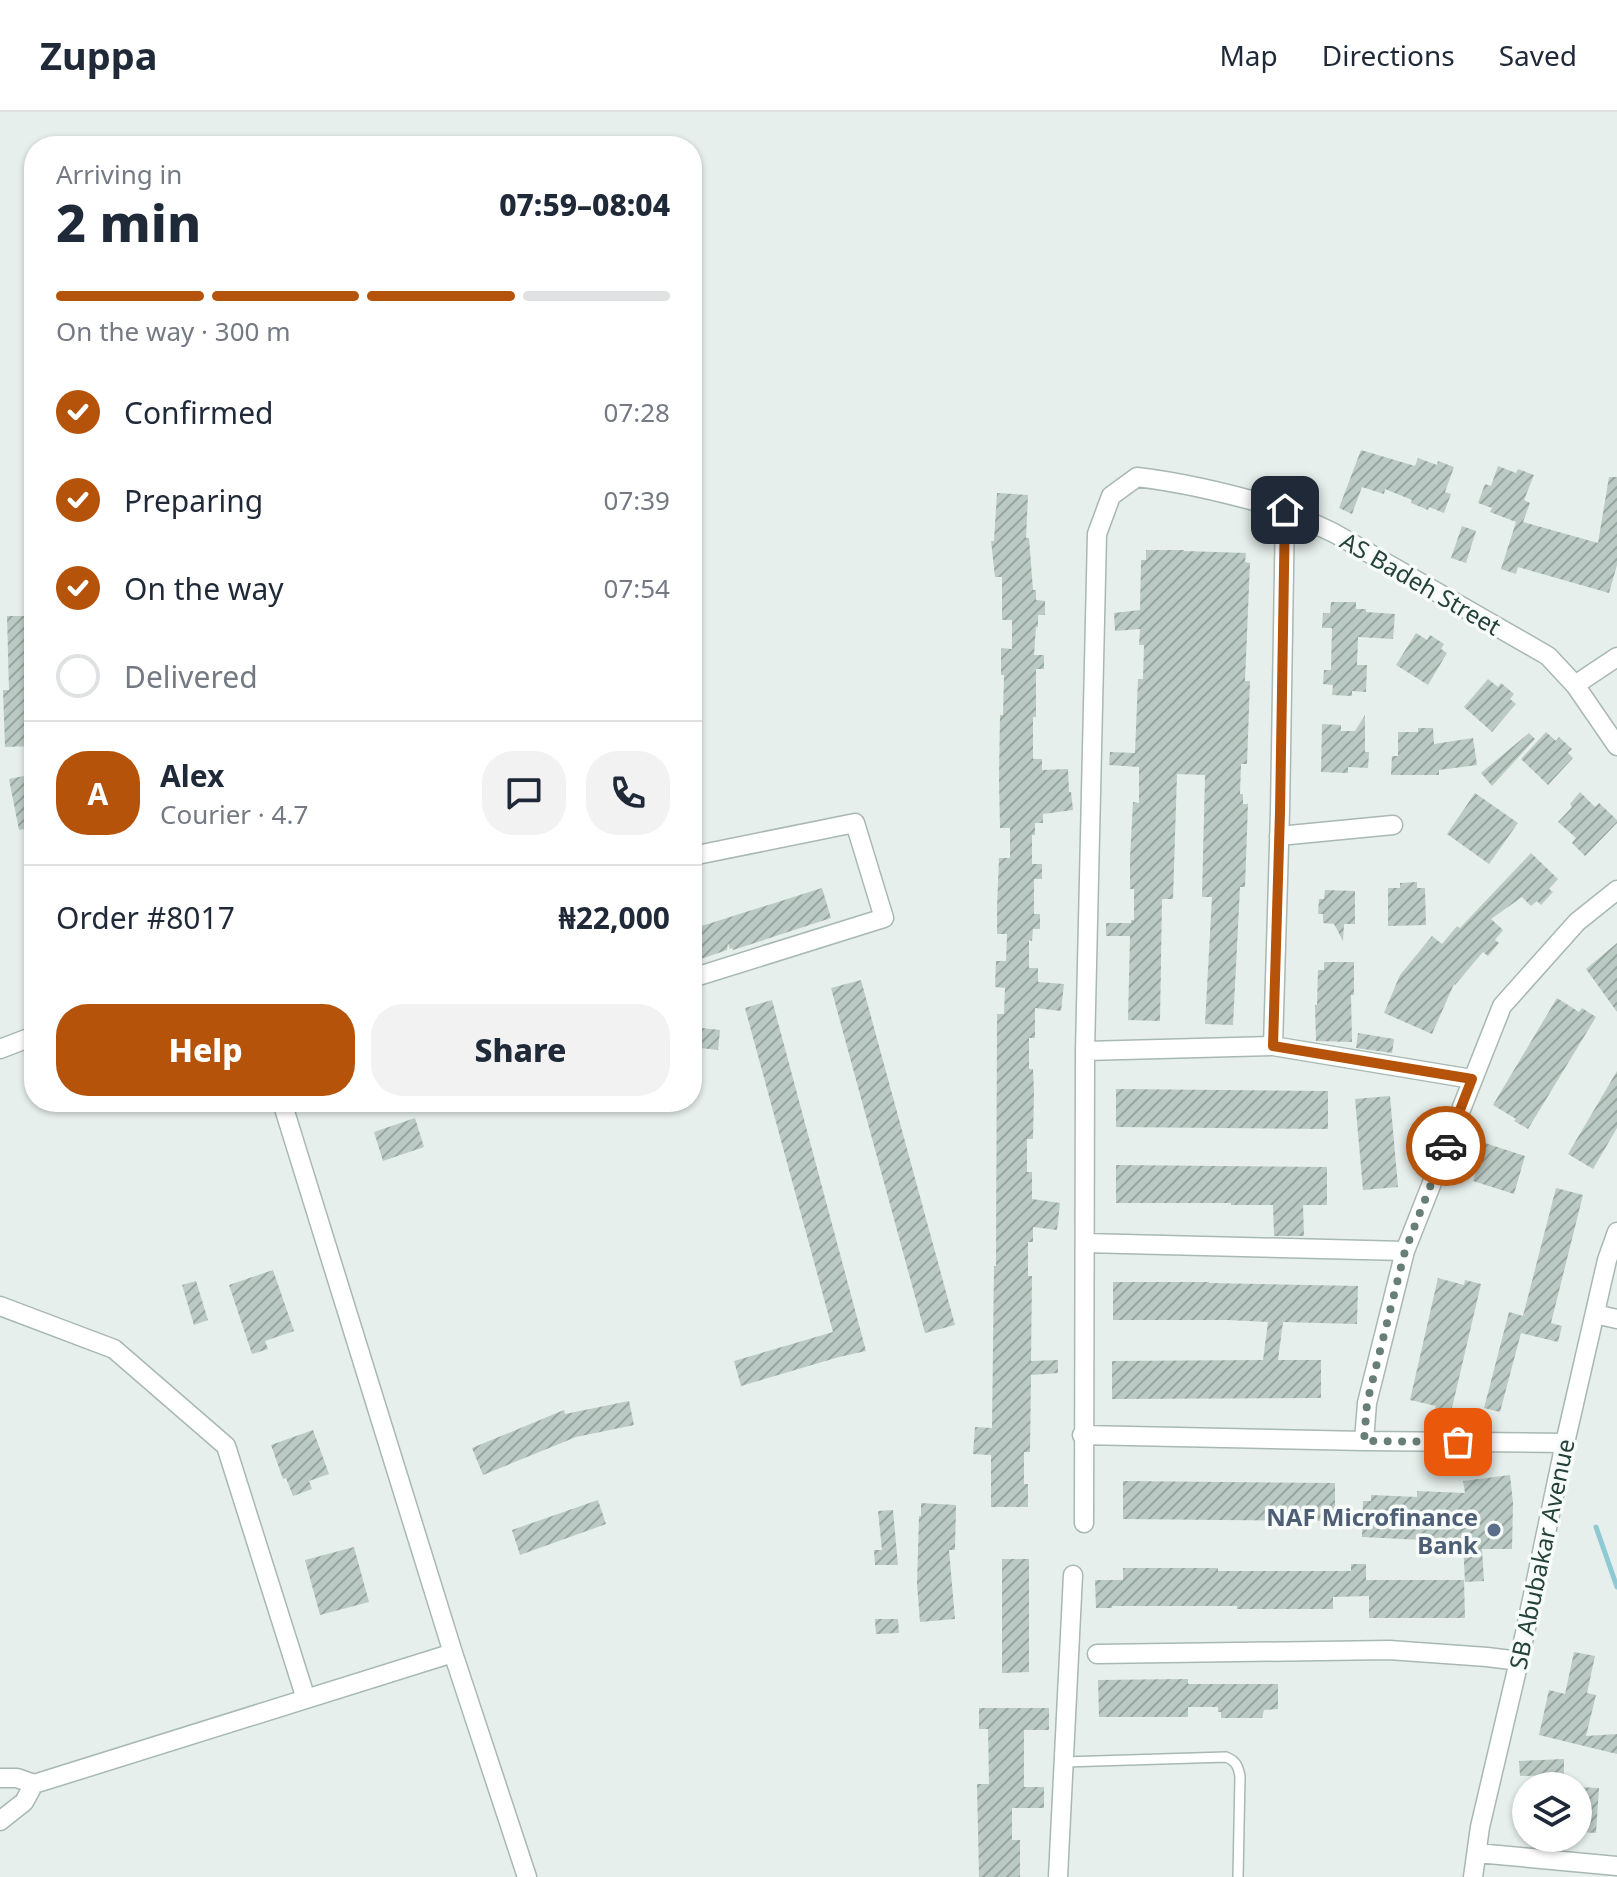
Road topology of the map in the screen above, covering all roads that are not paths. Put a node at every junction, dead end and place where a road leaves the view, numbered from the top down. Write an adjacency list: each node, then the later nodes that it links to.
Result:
1 (1285, 510): 3 (street, AS Badeh Street); 6 (street); 13 (street, AS Badeh Street)
2 (1617, 657): 3 (street)
3 (1575, 685): 4 (street, AS Badeh Street)
4 (1617, 746)
5 (1393, 825): 6 (street)
6 (1279, 836): 11 (street)
7 (702, 854): 9 (street)
8 (1617, 890): 14 (street)
9 (702, 975)
10 (24, 1040): 12 (street)
11 (1273, 1046): 13 (street); 14 (street)
12 (0, 1049)
13 (1085, 1051): 17 (street, AS Badeh Street)
14 (1472, 1079): 18 (street)
15 (285, 1112): 27 (street)
16 (1617, 1232): 20 (street, SB Abubakar Avenue)
17 (1085, 1243): 18 (street); 22 (street, AS Badeh Street)
18 (1405, 1251): 23 (street)
19 (0, 1306): 30 (street)
20 (1595, 1314): 21 (street); 24 (street, SB Abubakar Avenue)
21 (1617, 1319)
22 (1082, 1435): 23 (street); 25 (street, AS Badeh Street)
23 (1364, 1441): 24 (street)
24 (1565, 1443): 29 (street, SB Abubakar Avenue)
25 (1084, 1523)
26 (1073, 1575): 31 (street)
27 (453, 1653): 30 (street); 37 (street)
28 (1097, 1654): 29 (street)
29 (1519, 1661): 35 (street, SB Abubakar Avenue)
30 (306, 1699): 33 (street)
31 (1064, 1762): 38 (street); 39 (lane)
32 (0, 1778): 33 (street)
33 (34, 1784): 34 (street)
34 (0, 1821)
35 (1477, 1853): 36 (street); 40 (street, SB Abubakar Avenue)
36 (1617, 1866)
37 (527, 1877)
38 (1058, 1877)
39 (1238, 1877)
40 (1473, 1877)

